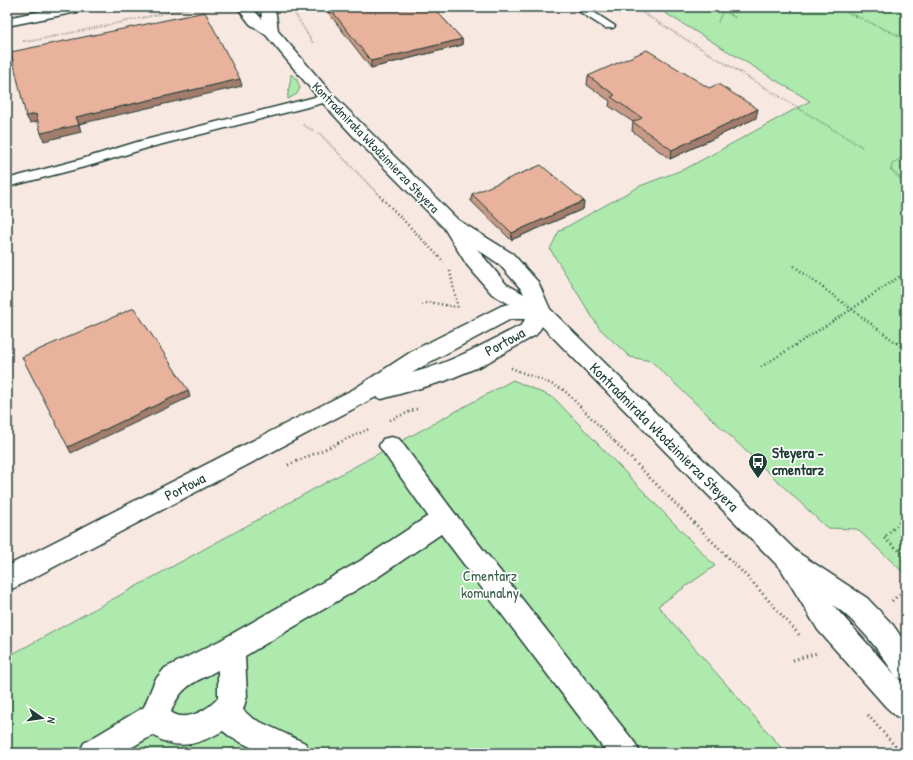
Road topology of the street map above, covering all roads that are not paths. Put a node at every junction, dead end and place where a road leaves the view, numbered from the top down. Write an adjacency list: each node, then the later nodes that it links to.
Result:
1 (82, 7): 5 (street)
2 (244, 7): 7 (street, Kontradmirała Włodzimierza Steyera)
3 (268, 7): 7 (street)
4 (578, 7): 6 (lane)
5 (7, 22)
6 (609, 26)
7 (271, 32): 8 (street, Kontradmirała Włodzimierza Steyera)
8 (327, 98): 9 (lane); 10 (street, Kontradmirała Włodzimierza Steyera)
9 (7, 183)
10 (541, 313): 13 (street, Kontradmirała Włodzimierza Steyera); 14 (street, Portowa)
11 (388, 434): 12 (street)
12 (444, 519): 15 (street); 22 (street)
13 (788, 560): 16 (street, Kontradmirała Włodzimierza Steyera); 17 (street, Kontradmirała Włodzimierza Steyera)
14 (7, 579)
15 (231, 649): 18 (street); 19 (street)
16 (906, 667)
17 (906, 706)
18 (224, 713): 19 (street); 21 (street)
19 (155, 717): 20 (street)
20 (94, 753)
21 (295, 753)
22 (624, 753)

